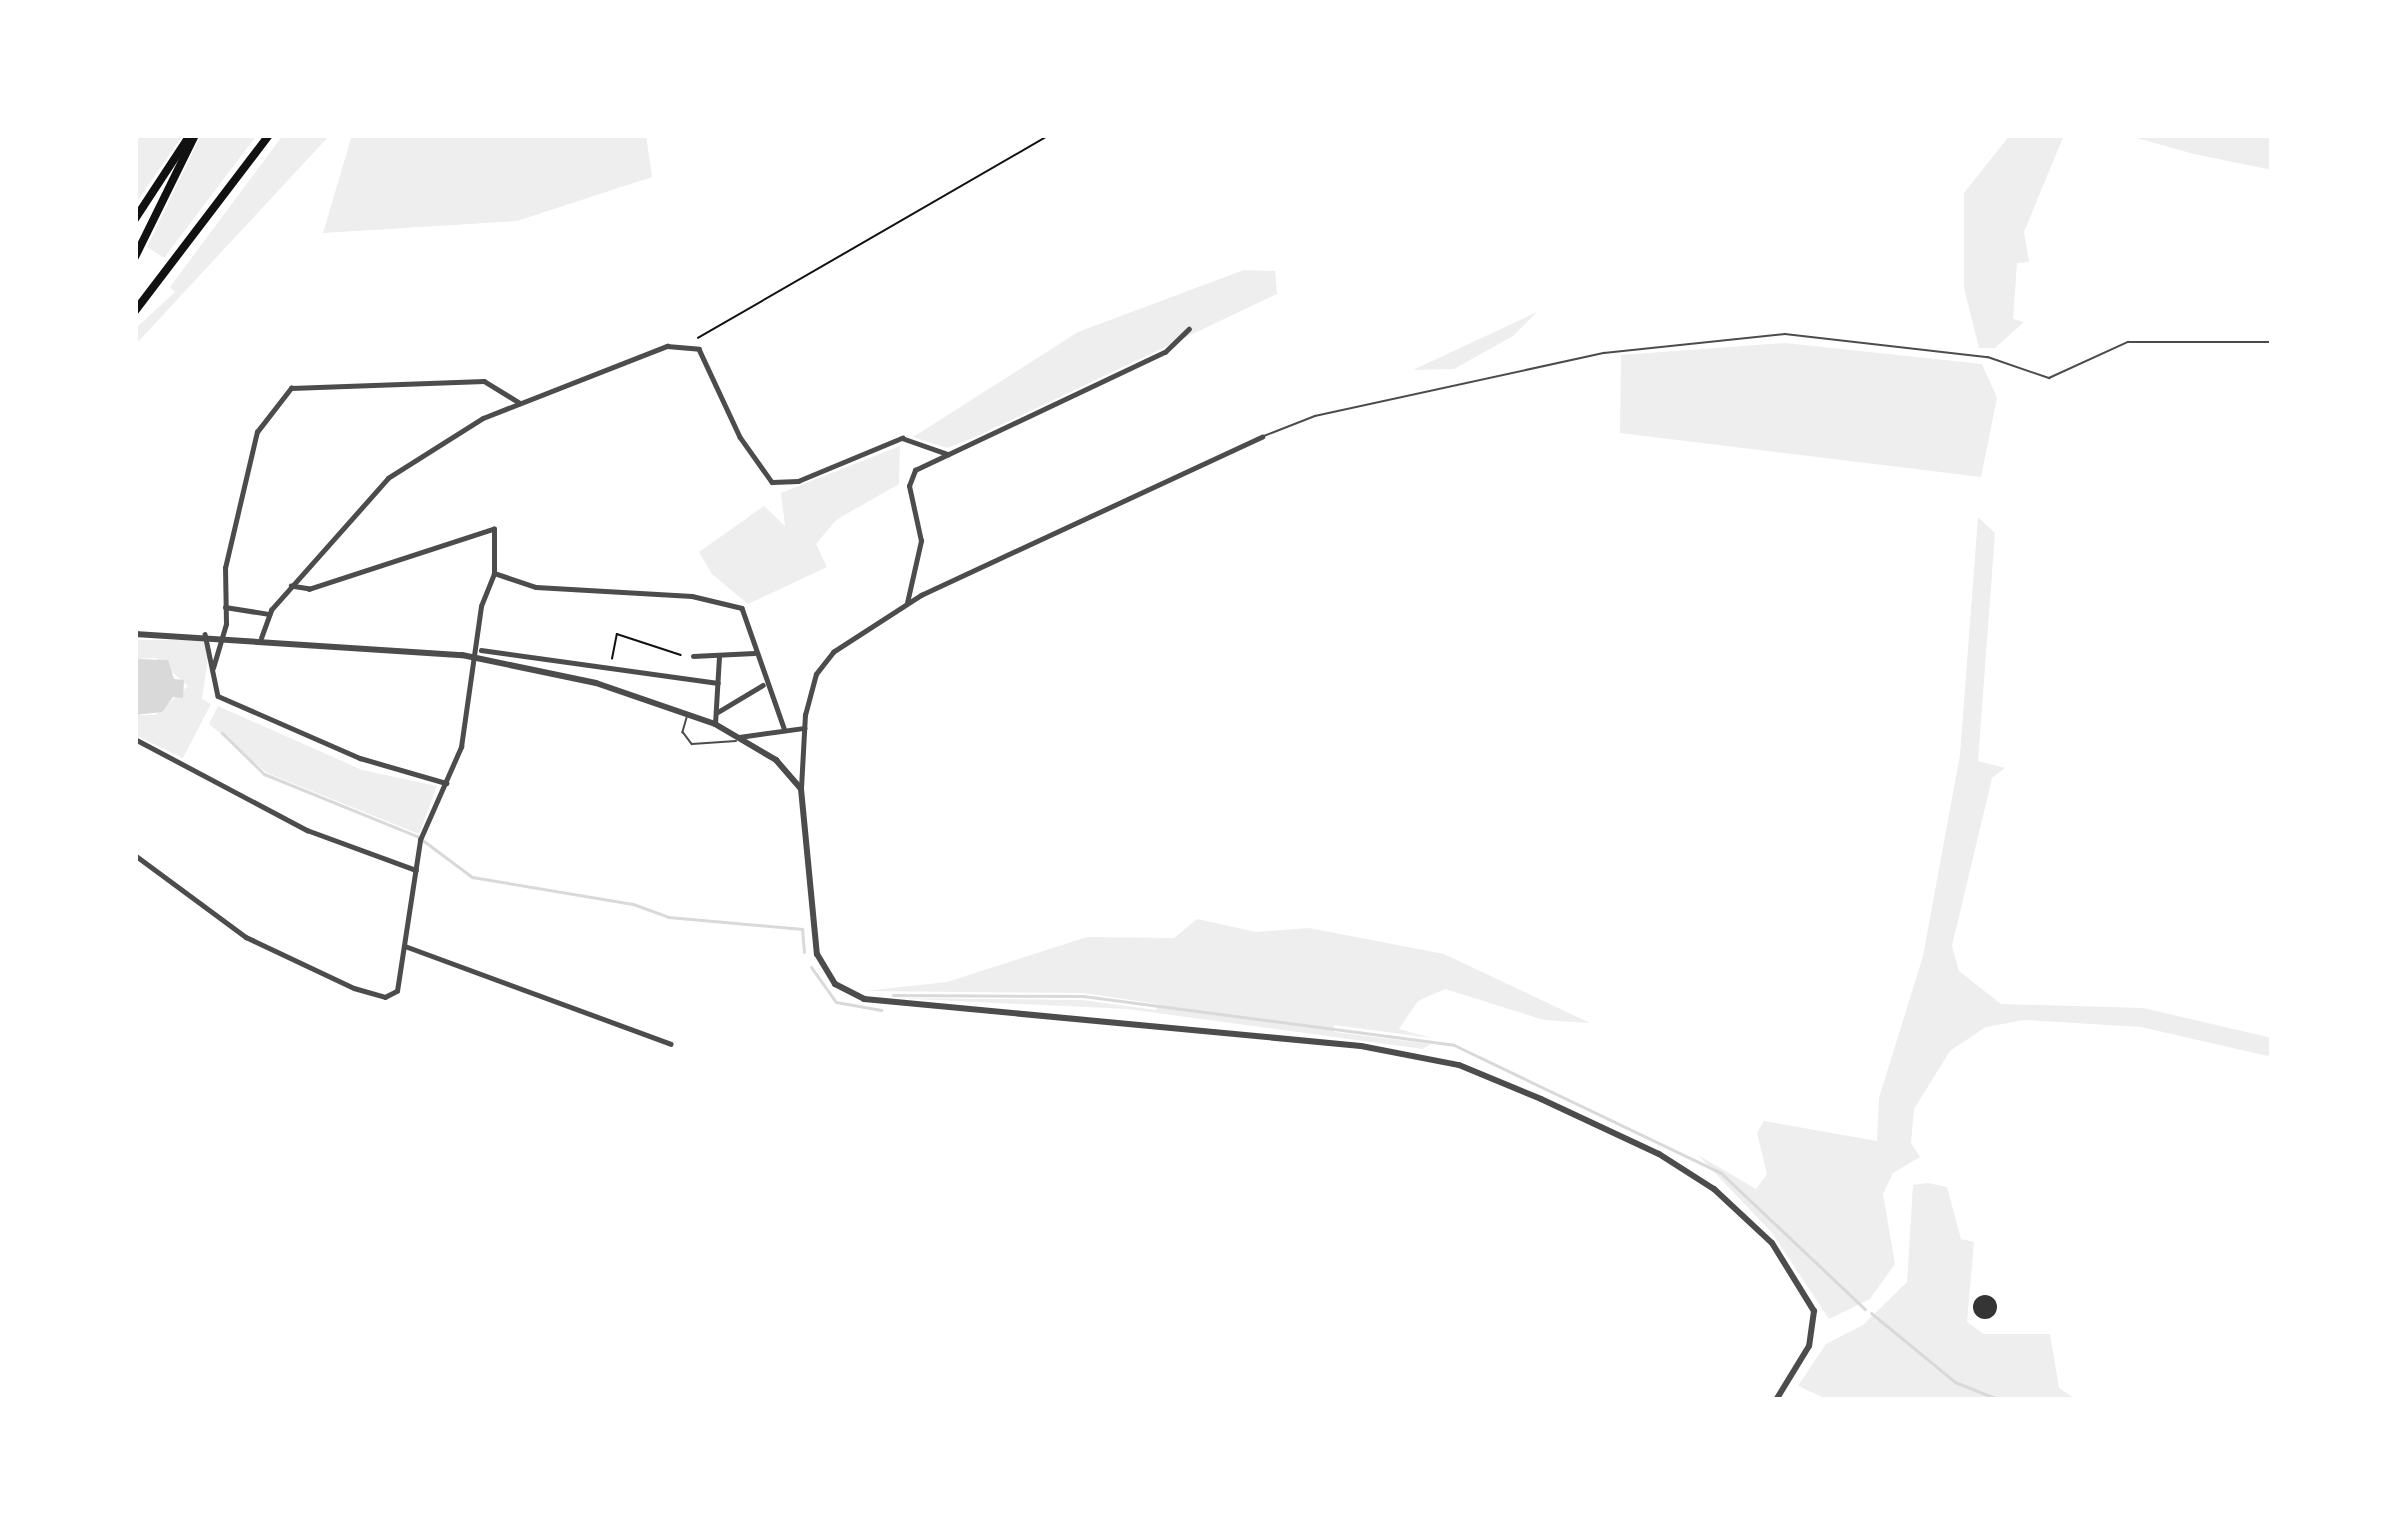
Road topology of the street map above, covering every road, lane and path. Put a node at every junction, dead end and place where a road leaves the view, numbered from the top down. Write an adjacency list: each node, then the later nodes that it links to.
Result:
1 (193, 135): 4 (highway); 5 (highway)
2 (269, 135): 6 (highway)
3 (1050, 135): 9 (path)
4 (135, 219)
5 (135, 257)
6 (135, 311)
7 (1189, 328): 12 (street)
8 (2272, 342): 11 (lane)
9 (691, 345): 10 (street); 12 (street)
10 (520, 403): 14 (street); 16 (street)
11 (1262, 437): 15 (street)
12 (948, 454): 15 (street)
13 (494, 573): 14 (street); 22 (street); 23 (street)
14 (291, 586): 17 (street)
15 (907, 603): 34 (street)
16 (225, 607): 17 (street); 20 (street)
17 (268, 614): 21 (street)
18 (135, 634): 19 (street)
19 (205, 634): 20 (street); 26 (street)
20 (225, 634): 21 (street); 26 (street)
21 (261, 638): 23 (street)
22 (754, 653): 25 (street); 29 (street)
23 (479, 654): 27 (street); 31 (street); 37 (street)
24 (693, 656): 25 (street); 27 (path)
25 (719, 657): 28 (street)
26 (213, 668): 37 (street)
27 (611, 669): 28 (street)
28 (718, 683): 30 (street)
29 (763, 685): 30 (street); 33 (street)
30 (717, 712): 32 (street)
31 (688, 714): 32 (street); 35 (lane)
32 (716, 724): 35 (street)
33 (784, 728): 34 (street); 35 (street)
34 (804, 728): 38 (street)
35 (739, 737): 38 (street)
36 (135, 739): 40 (street)
37 (446, 783): 40 (street)
38 (801, 789): 43 (street)
39 (135, 855): 41 (street)
40 (416, 870): 41 (street)
41 (405, 946): 42 (street)
42 (671, 1043)
43 (1776, 1400)

